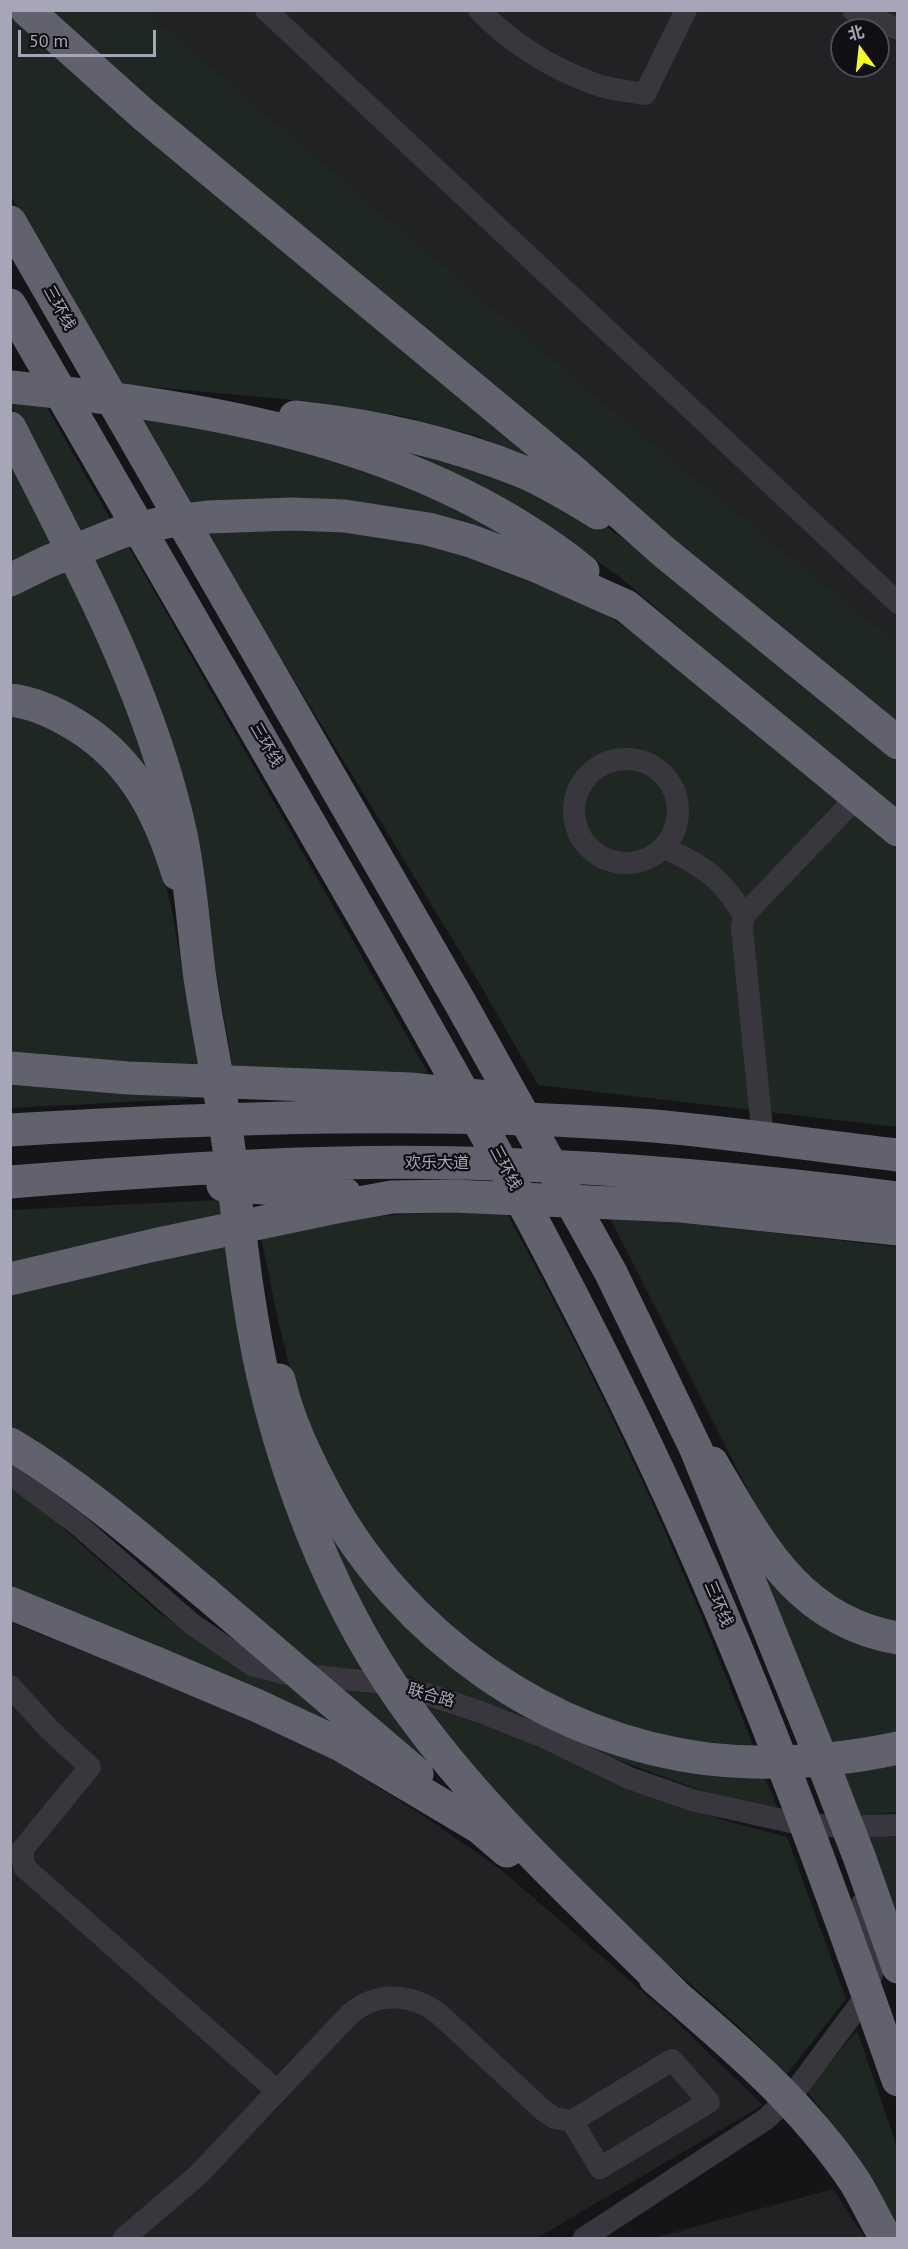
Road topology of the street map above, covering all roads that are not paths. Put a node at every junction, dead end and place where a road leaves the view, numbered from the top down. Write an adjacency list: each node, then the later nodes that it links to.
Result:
1 (27, 10): 12 (highway)
2 (266, 10): 13 (street)
3 (479, 10): 4 (street)
4 (686, 10)
5 (853, 10): 6 (street)
6 (897, 29)
7 (10, 222): 37 (highway, 三环线, bridge)
8 (10, 305): 49 (highway, 三环线, bridge)
9 (10, 387): 10 (highway)
10 (182, 409): 12 (highway); 17 (highway)
11 (10, 428): 24 (highway, bridge)
12 (664, 552): 19 (highway)
13 (854, 564): 14 (street); 16 (street)
14 (897, 579)
15 (10, 580): 17 (highway)
16 (897, 603)
17 (626, 606): 20 (highway)
18 (10, 700): 24 (highway, bridge)
19 (897, 743)
20 (858, 796): 21 (highway); 23 (street)
21 (897, 830)
22 (663, 847): 22 (street); 23 (street)
23 (744, 915): 28 (street)
24 (193, 924): 35 (highway, bridge)
25 (10, 1068): 26 (highway)
26 (655, 1126): 27 (highway); 28 (highway)
27 (10, 1130)
28 (763, 1139): 29 (highway)
29 (897, 1155)
30 (160, 1170): 31 (highway, 欢乐大道); 32 (highway); 33 (highway, 欢乐大道)
31 (10, 1182)
32 (392, 1197): 34 (highway); 36 (highway)
33 (897, 1198)
34 (897, 1229)
35 (243, 1248): 43 (highway, bridge); 48 (highway, bridge)
36 (10, 1279)
37 (666, 1385): 41 (highway, bridge); 47 (highway, 三环线, bridge)
38 (10, 1443): 45 (highway, bridge)
39 (10, 1474): 46 (street, 联合路)
40 (10, 1603): 45 (highway, bridge)
41 (897, 1638)
42 (10, 1686): 50 (street)
43 (897, 1748)
44 (897, 1825): 46 (street, 联合路)
45 (479, 1827): 48 (highway, bridge)
46 (840, 1827): 53 (street)
47 (897, 1967)
48 (672, 1993): 54 (highway, bridge)
49 (897, 2080)
50 (277, 2091): 51 (street); 52 (street)
51 (572, 2121): 51 (street)
52 (124, 2238)
53 (584, 2238)
54 (886, 2238)

